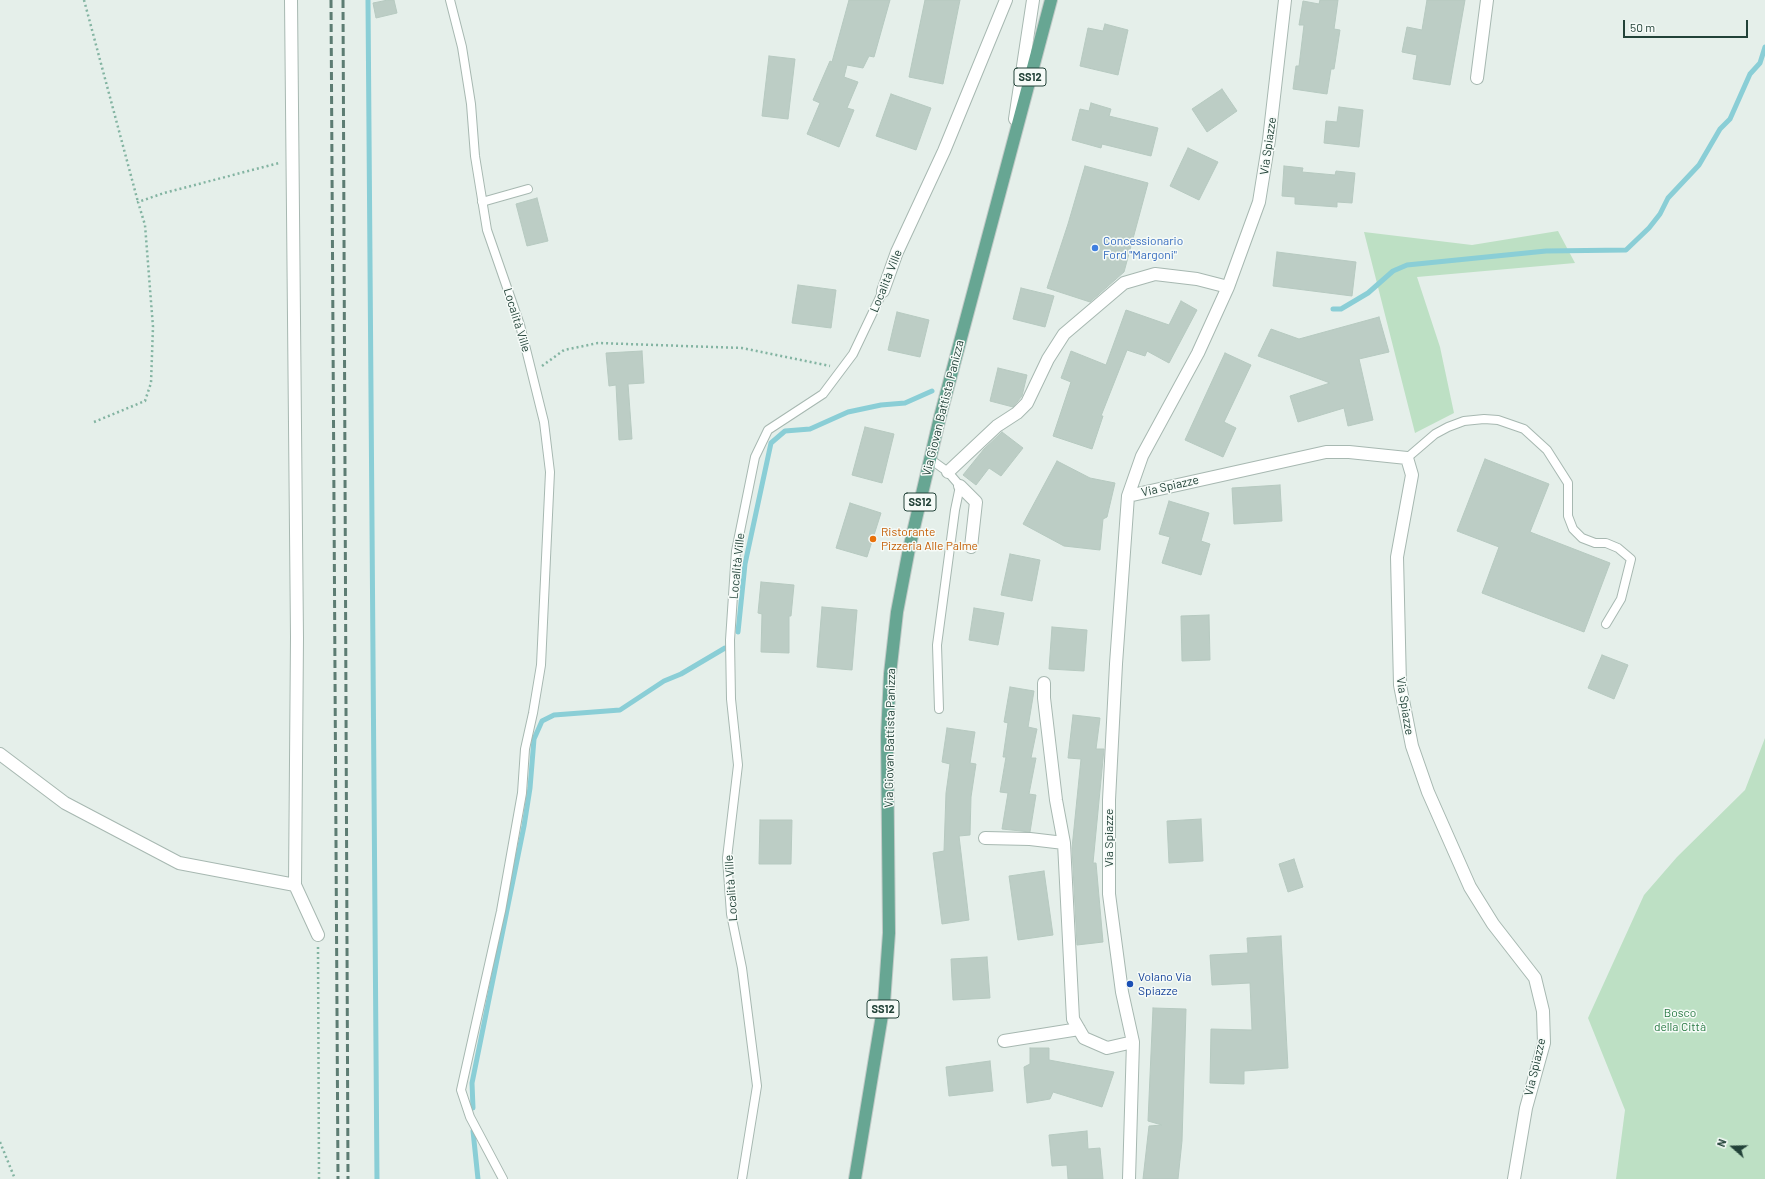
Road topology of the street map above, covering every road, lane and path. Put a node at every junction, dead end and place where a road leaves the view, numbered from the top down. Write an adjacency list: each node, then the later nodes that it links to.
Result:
1 (84, 0): 13 (path)
2 (290, 0): 11 (street)
3 (450, 0): 14 (lane, Località Ville)
4 (1006, 0): 16 (street, Località Ville)
5 (1033, 0): 10 (street)
6 (1051, 0): 10 (main road, Via Giovan Battista Panizza / SS12)
7 (1285, 0): 15 (street, Via Spiazze)
8 (1488, 0): 9 (street)
9 (1477, 78)
10 (1010, 152): 21 (main road, Via Giovan Battista Panizza / SS12)
11 (291, 160): 13 (path); 32 (street)
12 (528, 189): 14 (lane)
13 (138, 202): 19 (path)
14 (482, 202): 18 (lane, Località Ville)
15 (1228, 287): 22 (street); 24 (street, Via Spiazze)
16 (883, 291): 17 (lane, Località Ville)
17 (842, 369): 18 (path); 41 (lane, Località Ville)
18 (532, 373): 40 (lane, Località Ville)
19 (94, 422)
20 (1408, 458): 24 (street, Via Spiazze); 26 (lane); 44 (street, Via Spiazze)
21 (930, 459): 22 (lane); 42 (main road, Via Giovan Battista Panizza / SS12)
22 (948, 472): 23 (lane)
23 (960, 486): 25 (street); 28 (lane)
24 (1128, 496): 36 (street, Via Spiazze)
25 (971, 547)
26 (1606, 624)
27 (1044, 683): 31 (street)
28 (939, 709)
29 (0, 754): 32 (street)
30 (985, 838): 31 (street)
31 (1064, 843): 34 (street)
32 (295, 885): 33 (street)
33 (318, 935): 39 (path)
34 (1079, 1029): 35 (street); 36 (street)
35 (1004, 1041)
36 (1133, 1042): 43 (street, Via Spiazze)
37 (0, 1142): 38 (path)
38 (15, 1179)
39 (319, 1179)
40 (503, 1179)
41 (742, 1179)
42 (855, 1179)
43 (1129, 1179)
44 (1514, 1179)

